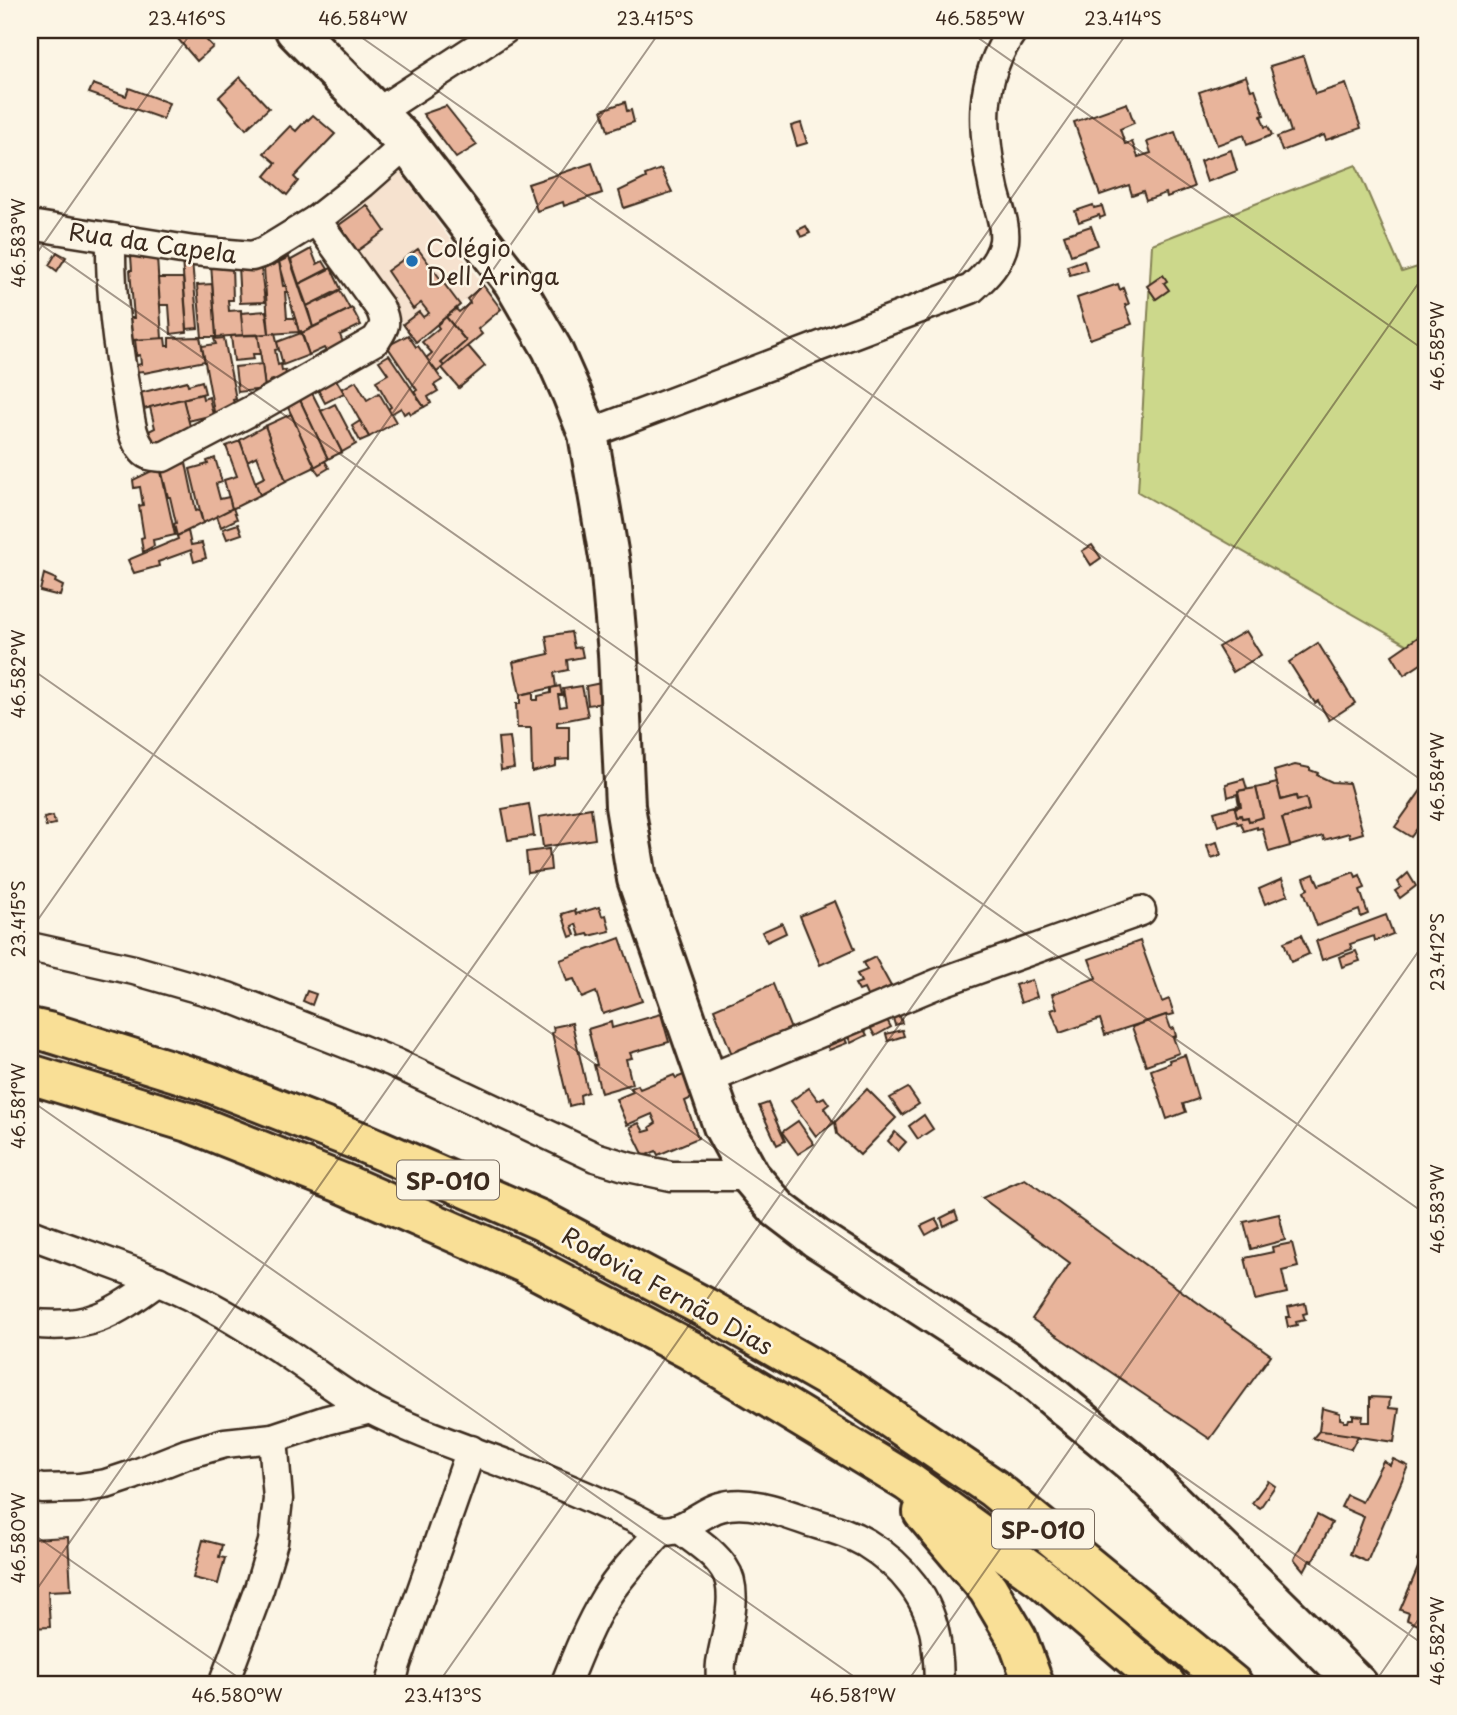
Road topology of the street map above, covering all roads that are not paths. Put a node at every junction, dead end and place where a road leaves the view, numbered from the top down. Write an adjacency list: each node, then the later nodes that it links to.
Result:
1 (295, 30): 4 (main road)
2 (504, 30): 4 (street)
3 (1013, 30): 9 (street)
4 (378, 112): 5 (main road)
5 (407, 144): 6 (street, Rua da Capela); 9 (main road)
6 (316, 220): 8 (street, Rua da Capela); 8 (street)
7 (30, 225): 8 (street, Rua da Capela)
8 (111, 238)
9 (588, 434): 14 (main road)
10 (1141, 911): 14 (street)
11 (30, 947): 15 (street)
12 (30, 1028): 32 (highway, Rodovia Fernão Dias / SP-010)
13 (30, 1073): 22 (highway, Rodovia Fernão Dias / SP-010)
14 (706, 1080): 15 (main road)
15 (750, 1176): 33 (main road)
16 (30, 1234): 17 (street)
17 (158, 1281): 18 (street); 19 (street)
18 (30, 1324)
19 (371, 1409): 20 (street); 21 (street)
20 (273, 1438): 23 (street); 25 (street)
21 (471, 1450): 24 (street); 26 (street)
22 (908, 1482): 30 (highway); 31 (highway, Rodovia Fernão Dias / SP-010)
23 (30, 1486)
24 (670, 1529): 27 (street); 28 (street); 29 (street)
25 (223, 1685)
26 (391, 1685)
27 (565, 1685)
28 (721, 1685)
29 (939, 1685)
30 (1034, 1685)
31 (1166, 1685)
32 (1233, 1685)
33 (1357, 1685)

